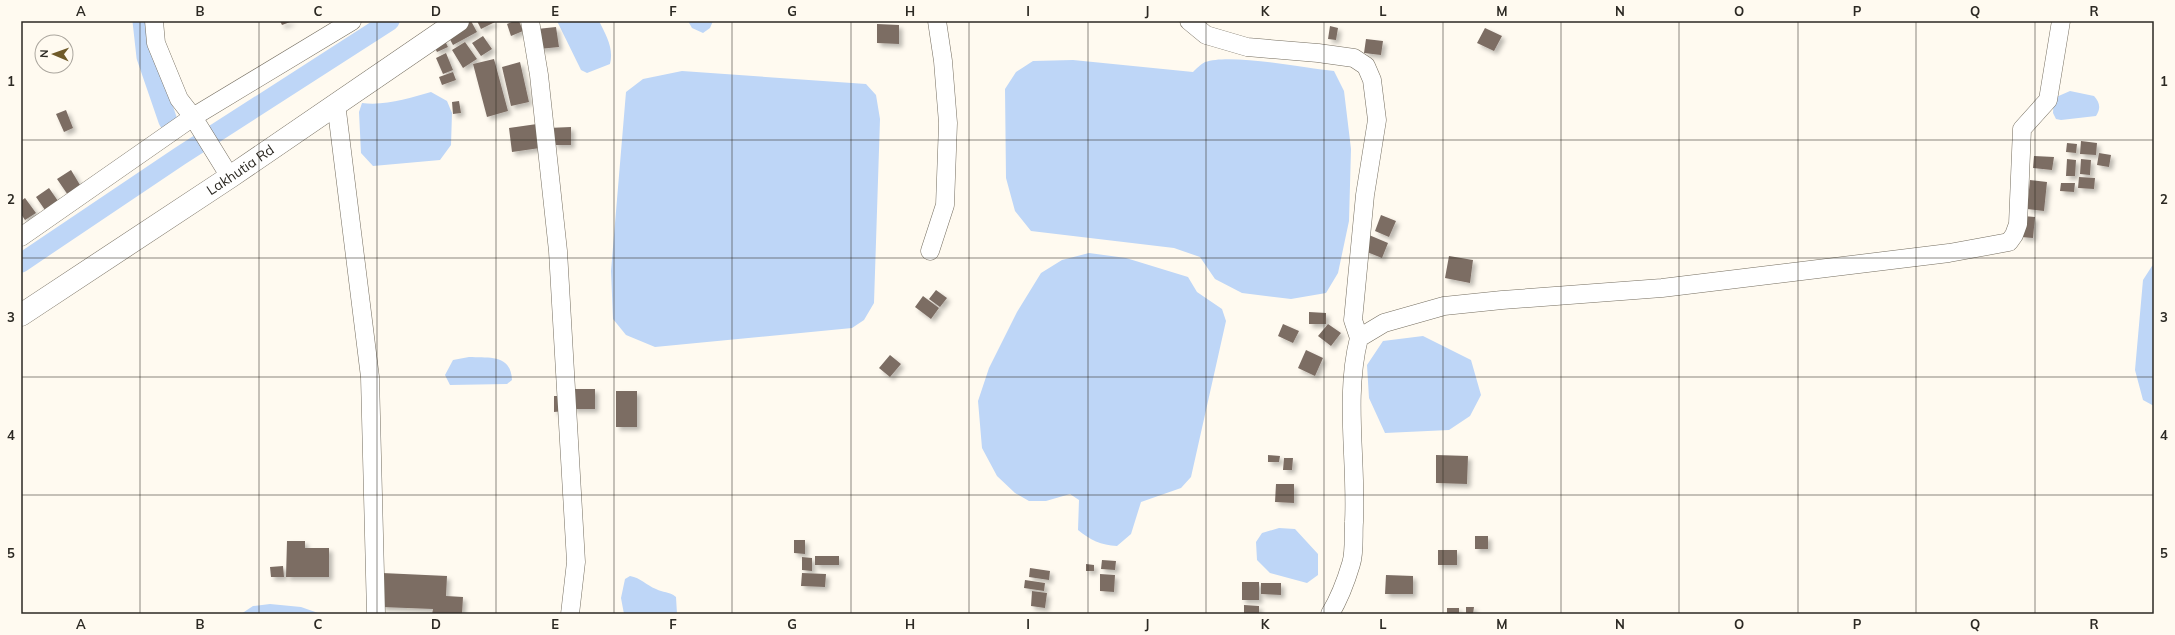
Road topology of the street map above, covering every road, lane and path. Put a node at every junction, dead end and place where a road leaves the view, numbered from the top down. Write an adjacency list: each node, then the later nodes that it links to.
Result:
1 (154, 21): 9 (street)
2 (352, 21): 9 (street)
3 (458, 21): 8 (street, Lakhutia Rd)
4 (530, 21): 16 (street)
5 (937, 21): 12 (street)
6 (1189, 21): 14 (street)
7 (2061, 21): 14 (street)
8 (336, 103): 10 (street, Lakhutia Rd); 15 (street)
9 (193, 117): 10 (street); 11 (street)
10 (230, 177): 13 (street, Lakhutia Rd)
11 (21, 238)
12 (930, 252)
13 (21, 315)
14 (1359, 338): 17 (street)
15 (376, 614)
16 (570, 614)
17 (1330, 614)

